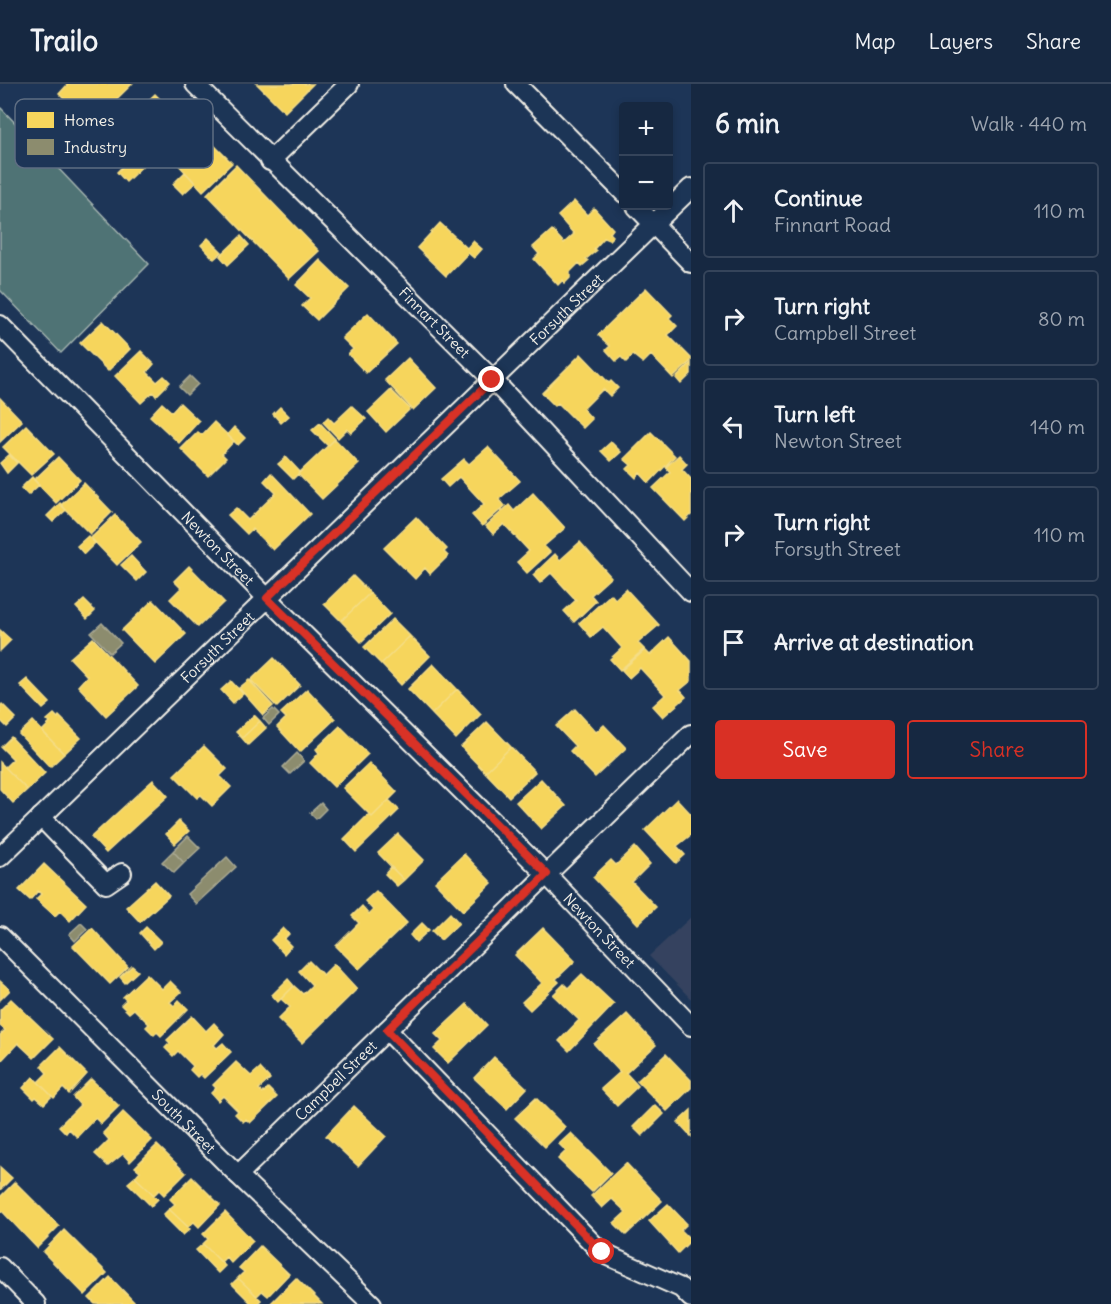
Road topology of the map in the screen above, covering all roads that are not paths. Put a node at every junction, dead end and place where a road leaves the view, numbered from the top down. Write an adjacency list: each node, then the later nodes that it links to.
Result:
1 (195, 84): 4 (street, Finnart Street)
2 (349, 84): 6 (street)
3 (516, 84): 7 (street)
4 (210, 99)
5 (213, 102): 6 (street, Finnart Street)
6 (270, 161): 13 (street, Finnart Street)
7 (619, 188)
8 (691, 188): 10 (street, Forsyth Street)
9 (640, 210): 10 (street)
10 (654, 224): 11 (street); 13 (street, Forsyth Street)
11 (691, 263)
12 (0, 325): 15 (street, Newton Street)
13 (492, 380): 14 (street, Finnart Street); 15 (street, Forsyth Street)
14 (691, 592)
15 (267, 598): 17 (street, Forsyth Street); 20 (street, Newton Street)
16 (691, 734): 20 (street, Campbell Street)
17 (41, 817): 18 (street, Forsyth Street); 19 (street)
18 (0, 857)
19 (122, 873)
20 (547, 874): 22 (street, Newton Street); 23 (street, Campbell Street)
21 (0, 936): 24 (street, South Street)
22 (691, 1026)
23 (387, 1030): 24 (street, Campbell Street); 26 (street)
24 (238, 1175): 28 (street, South Street)
25 (0, 1268): 27 (street)
26 (691, 1298)
27 (36, 1304)
28 (372, 1304)

